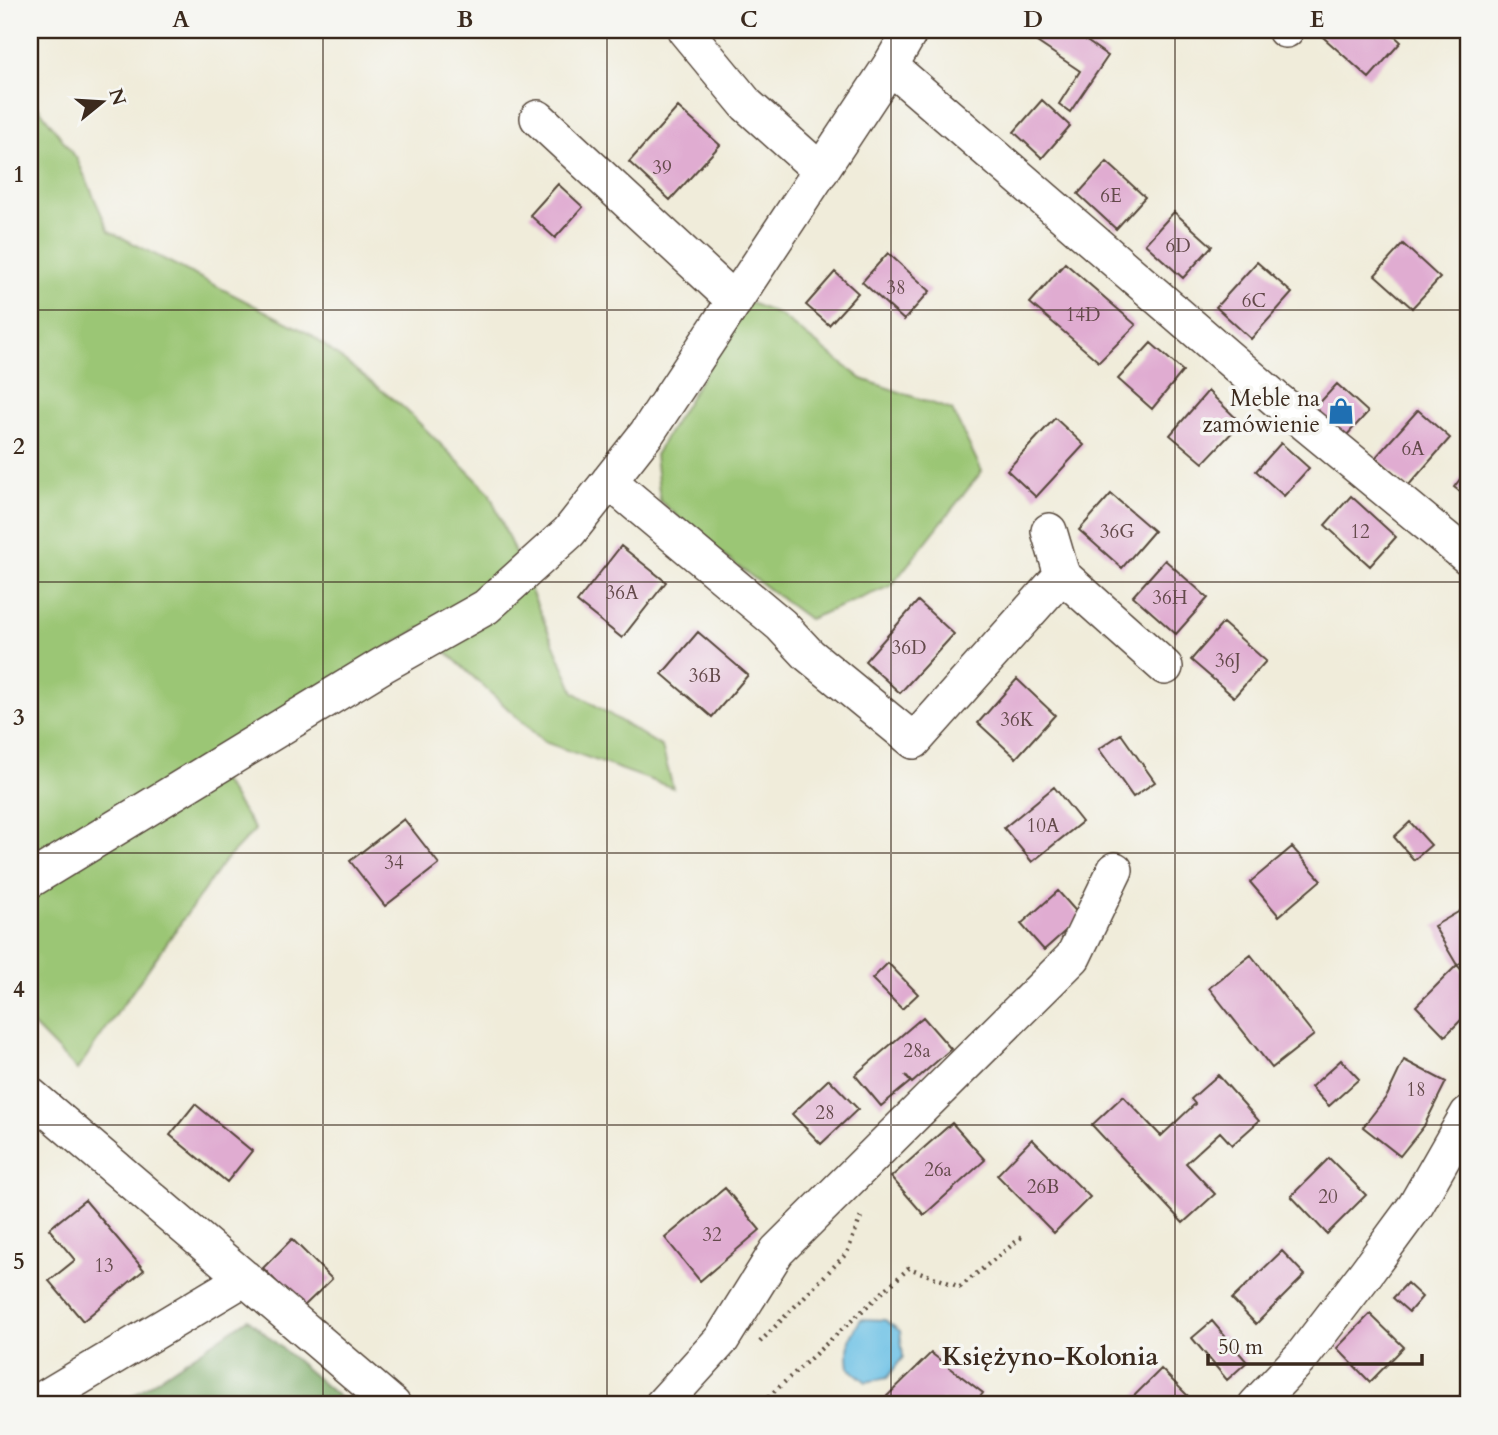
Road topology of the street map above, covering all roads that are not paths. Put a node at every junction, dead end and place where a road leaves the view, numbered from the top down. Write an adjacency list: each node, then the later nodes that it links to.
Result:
1 (685, 30): 5 (street)
2 (911, 30): 3 (street)
3 (890, 66): 5 (street); 9 (street)
4 (538, 118): 6 (street)
5 (821, 171): 6 (street)
6 (735, 301): 7 (street)
7 (609, 481): 10 (street); 13 (street)
8 (1049, 531): 10 (street)
9 (1468, 557)
10 (1062, 575): 11 (street)
11 (1165, 667)
12 (1115, 870): 19 (street)
13 (30, 880)
14 (30, 1095): 16 (street)
15 (1468, 1114): 20 (street)
16 (245, 1278): 17 (street); 18 (street)
17 (33, 1405)
18 (393, 1405)
19 (662, 1405)
20 (1256, 1405)

